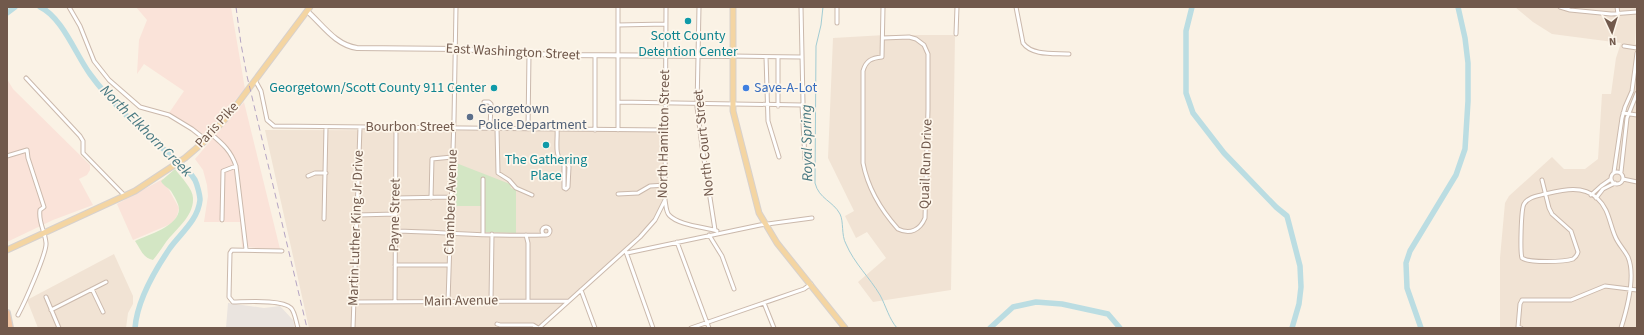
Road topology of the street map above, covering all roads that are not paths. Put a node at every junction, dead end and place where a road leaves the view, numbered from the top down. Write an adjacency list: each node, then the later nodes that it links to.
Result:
1 (69, 7): 64 (street)
2 (456, 7): 25 (street, Chambers Avenue)
3 (618, 7): 20 (street)
4 (666, 7): 19 (street, North Hamilton Street)
5 (699, 7): 32 (street, North Court Street)
6 (733, 7): 33 (main road)
7 (800, 7): 36 (street)
8 (837, 7): 18 (street)
9 (883, 7): 22 (street)
10 (957, 7): 21 (street)
11 (1016, 7): 28 (street)
12 (1560, 7): 14 (street)
13 (1617, 7): 17 (street)
14 (1571, 8): 17 (street)
15 (308, 9): 25 (street, East Washington Street); 38 (main road, Paris Pike)
16 (1637, 12): 17 (street)
17 (1618, 14)
18 (837, 23)
19 (666, 24): 20 (street); 31 (street, North Hamilton Street)
20 (618, 25): 30 (street)
21 (956, 34)
22 (883, 38): 22 (street, Quail Run Drive)
23 (1624, 46): 24 (street)
24 (1637, 48)
25 (455, 49): 27 (street, East Washington Street); 55 (street, Chambers Avenue)
26 (1637, 53): 39 (street)
27 (529, 54): 29 (street, East Washington Street); 58 (street)
28 (1069, 54)
29 (595, 56): 30 (street, East Washington Street); 60 (street)
30 (618, 56): 31 (street, East Washington Street); 42 (street)
31 (666, 56): 32 (street, East Washington Street); 43 (street, North Hamilton Street)
32 (697, 56): 33 (street, East Washington Street); 44 (street, North Court Street)
33 (733, 56): 34 (street); 45 (main road)
34 (766, 57): 35 (street); 47 (street)
35 (778, 57): 36 (street); 48 (street)
36 (801, 57): 46 (street)
37 (26, 78): 86 (street)
38 (255, 80): 52 (street, Bourbon Street); 63 (main road, Paris Pike)
39 (1635, 81): 49 (street)
40 (1637, 93): 50 (street)
41 (484, 102): 56 (street)
42 (618, 102): 43 (street); 61 (street)
43 (666, 104): 44 (street); 62 (street, North Hamilton Street)
44 (697, 104): 45 (street); 100 (street, North Court Street)
45 (733, 105): 47 (street); 99 (main road)
46 (802, 105): 48 (street); 68 (street)
47 (767, 106): 48 (street); 67 (street)
48 (778, 106)
49 (1623, 113): 50 (street); 71 (street)
50 (1629, 114): 51 (street); 72 (street)
51 (1637, 115)
52 (326, 127): 53 (street, Bourbon Street); 73 (street)
53 (360, 127): 54 (street, Bourbon Street); 94 (street, Martin Luther King Jr Drive)
54 (396, 128): 55 (street, Bourbon Street); 88 (street, Payne Street)
55 (453, 128): 56 (street, Bourbon Street); 66 (street, Chambers Avenue)
56 (490, 128): 57 (street, Bourbon Street)
57 (498, 128): 58 (street, Bourbon Street); 84 (street)
58 (528, 129): 59 (street, Bourbon Street)
59 (557, 129): 60 (street, Bourbon Street); 69 (street)
60 (595, 130): 61 (street, Bourbon Street)
61 (618, 130): 62 (street, Bourbon Street)
62 (666, 130): 81 (street, North Hamilton Street)
63 (211, 134): 64 (main road, Paris Pike); 70 (street)
64 (206, 140): 86 (main road, Paris Pike)
65 (7, 156): 104 (street)
66 (452, 157): 87 (street, Chambers Avenue); 89 (street)
67 (779, 157)
68 (805, 159)
69 (562, 161): 69 (street)
70 (236, 166): 98 (street); 112 (street)
71 (1614, 172): 72 (street); 76 (street)
72 (1621, 172): 77 (street)
73 (326, 174): 74 (street); 97 (street)
74 (308, 176)
75 (483, 179): 105 (street)
76 (1611, 179): 80 (street); 85 (street)
77 (1623, 179): 79 (street); 80 (street)
78 (1542, 180): 83 (street)
79 (1637, 182)
80 (1614, 183): 90 (street)
81 (666, 185): 82 (street); 91 (street, North Hamilton Street)
82 (618, 194)
83 (1546, 194): 83 (street); 85 (street)
84 (532, 195)
85 (1591, 195): 90 (street)
86 (125, 196): 104 (main road, Paris Pike)
87 (451, 197): 89 (street); 102 (street, Chambers Avenue)
88 (396, 198): 89 (street); 93 (street, Payne Street)
89 (431, 198)
90 (1596, 198): 120 (street)
91 (665, 200): 92 (street, North Hamilton Street); 95 (street)
92 (660, 212): 95 (street); 114 (street, North Hamilton Street)
93 (396, 214): 94 (street); 101 (street, Payne Street)
94 (357, 215): 128 (street, Martin Luther King Jr Drive)
95 (669, 215): 100 (street)
96 (812, 218): 99 (street)
97 (324, 219)
98 (222, 220)
99 (765, 224): 103 (street); 118 (main road)
100 (715, 230): 103 (street)
101 (396, 231): 102 (street); 115 (street, Payne Street)
102 (451, 232): 105 (street); 116 (street, Chambers Avenue)
103 (721, 232): 108 (street)
104 (43, 233): 111 (main road, Paris Pike); 135 (street)
105 (483, 234): 106 (street)
106 (492, 234): 109 (street); 125 (street)
107 (545, 235): 109 (street)
108 (709, 235): 110 (street); 122 (street)
109 (526, 236): 126 (street)
110 (677, 242): 114 (street); 136 (street)
111 (7, 250)
112 (246, 250): 113 (street); 141 (street)
113 (282, 251)
114 (626, 252): 121 (street, North Hamilton Street); 145 (street)
115 (395, 265): 116 (street); 129 (street, Payne Street)
116 (449, 265): 130 (street, Chambers Avenue)
117 (106, 282): 119 (street)
118 (811, 284): 131 (street); 138 (main road)
119 (92, 289): 132 (street); 133 (street)
120 (1630, 289): 123 (street); 149 (street); 150 (street)
121 (581, 290): 127 (street, North Hamilton Street); 144 (street)
122 (734, 290)
123 (1637, 290)
124 (46, 298): 132 (street)
125 (491, 301): 126 (street, Main Avenue); 130 (street, Main Avenue)
126 (528, 301): 127 (street, Main Avenue)
127 (569, 301): 143 (street, North Hamilton Street)
128 (354, 302): 129 (street, Main Avenue); 142 (street, Martin Luther King Jr Drive)
129 (395, 302): 130 (street, Main Avenue)
130 (448, 302)
131 (764, 302): 136 (street); 148 (street)
132 (52, 310): 140 (street)
133 (103, 312)
134 (7, 313): 139 (highway)
135 (18, 314)
136 (706, 323): 146 (street); 147 (street)
137 (497, 324): 143 (street)
138 (843, 327)
139 (10, 328)
140 (59, 328)
141 (298, 328)
142 (353, 328)
143 (539, 328)
144 (595, 328)
145 (653, 328)
146 (691, 328)
147 (709, 328)
148 (774, 328)
149 (1520, 328)
150 (1621, 328)

